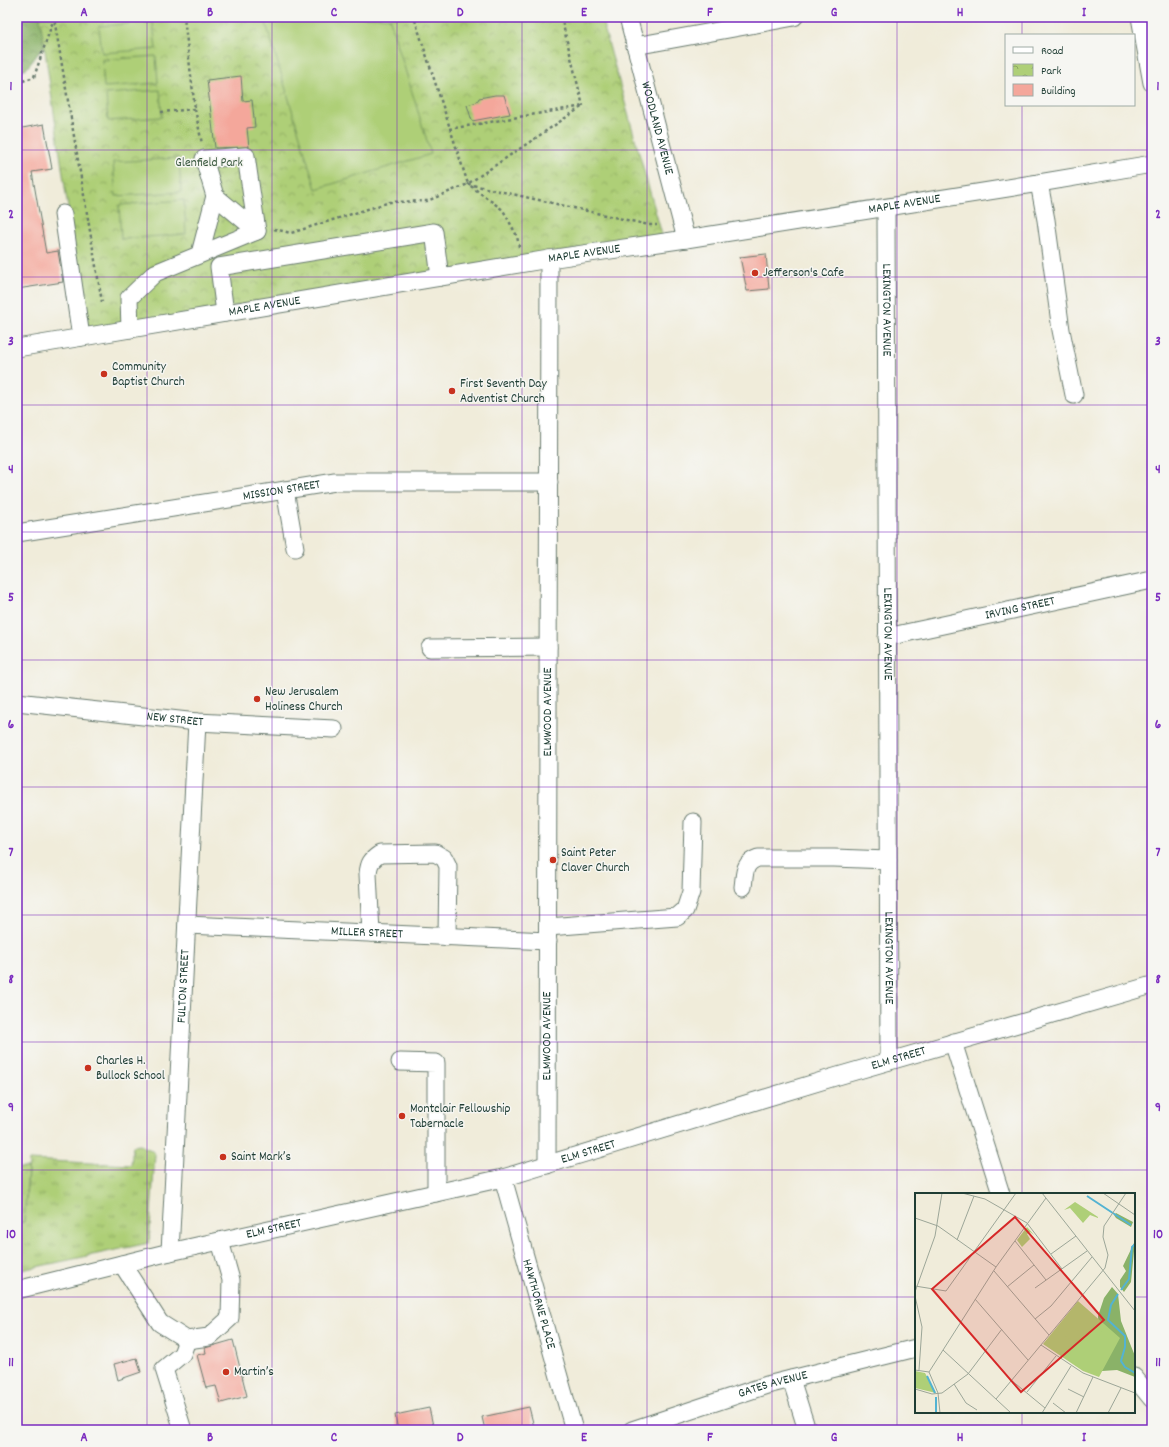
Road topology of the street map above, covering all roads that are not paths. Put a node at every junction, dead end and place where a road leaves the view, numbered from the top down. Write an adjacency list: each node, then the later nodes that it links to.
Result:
1 (628, 17): 4 (street, WOODLAND AVENUE)
2 (794, 17): 4 (street)
3 (1140, 17): 5 (street)
4 (636, 46): 12 (street, WOODLAND AVENUE)
5 (1152, 83)
6 (1152, 164): 7 (street, MAPLE AVENUE)
7 (1039, 183): 9 (street, MAPLE AVENUE); 20 (street)
8 (214, 196): 11 (street); 11 (street); 13 (street)
9 (886, 208): 12 (street, MAPLE AVENUE); 26 (street, LEXINGTON AVENUE)
10 (63, 214): 18 (street)
11 (257, 231): 13 (street)
12 (686, 239): 14 (street, MAPLE AVENUE)
13 (200, 254): 17 (street)
14 (549, 259): 15 (street, MAPLE AVENUE); 21 (street, ELMWOOD AVENUE)
15 (440, 277): 16 (street, MAPLE AVENUE); 16 (street)
16 (225, 313): 17 (street, MAPLE AVENUE)
17 (130, 329): 18 (street, MAPLE AVENUE)
18 (80, 337): 19 (street, MAPLE AVENUE)
19 (17, 348)
20 (1074, 395)
21 (549, 482): 22 (street, MISSION STREET); 27 (street, ELMWOOD AVENUE)
22 (285, 490): 23 (street, MISSION STREET); 24 (street)
23 (17, 533)
24 (295, 548)
25 (1152, 580): 26 (street, IRVING STREET)
26 (887, 637): 33 (street, LEXINGTON AVENUE)
27 (548, 647): 28 (street); 37 (street, ELMWOOD AVENUE)
28 (430, 648)
29 (17, 702): 30 (street, NEW STREET)
30 (197, 722): 31 (street, NEW STREET); 35 (street, FULTON STREET)
31 (334, 729)
32 (693, 822): 37 (street, MILLER STREET)
33 (888, 860): 34 (street); 41 (street, LEXINGTON AVENUE)
34 (743, 887)
35 (187, 925): 36 (street, MILLER STREET); 48 (street, FULTON STREET)
36 (371, 933): 38 (street, MILLER STREET); 38 (street)
37 (548, 934): 38 (street, MILLER STREET); 43 (street, ELMWOOD AVENUE)
38 (447, 937)
39 (1152, 985): 40 (street, ELM STREET)
40 (953, 1042): 41 (street, ELM STREET); 46 (street)
41 (889, 1061): 43 (street, ELM STREET)
42 (400, 1062): 45 (street)
43 (547, 1165): 44 (street, ELM STREET)
44 (503, 1178): 45 (street, ELM STREET); 57 (street, HAWTHORNE PLACE)
45 (436, 1193): 47 (street, ELM STREET)
46 (1001, 1193)
47 (220, 1241): 48 (street, ELM STREET); 51 (street)
48 (170, 1252): 49 (street, ELM STREET)
49 (122, 1264): 50 (street, ELM STREET); 51 (street)
50 (17, 1290)
51 (187, 1340): 56 (street)
52 (915, 1348): 54 (street, GATES AVENUE)
53 (1135, 1378): 55 (street)
54 (791, 1379): 58 (street, GATES AVENUE); 59 (street)
55 (1152, 1400)
56 (183, 1430)
57 (574, 1430)
58 (632, 1430)
59 (807, 1430)

